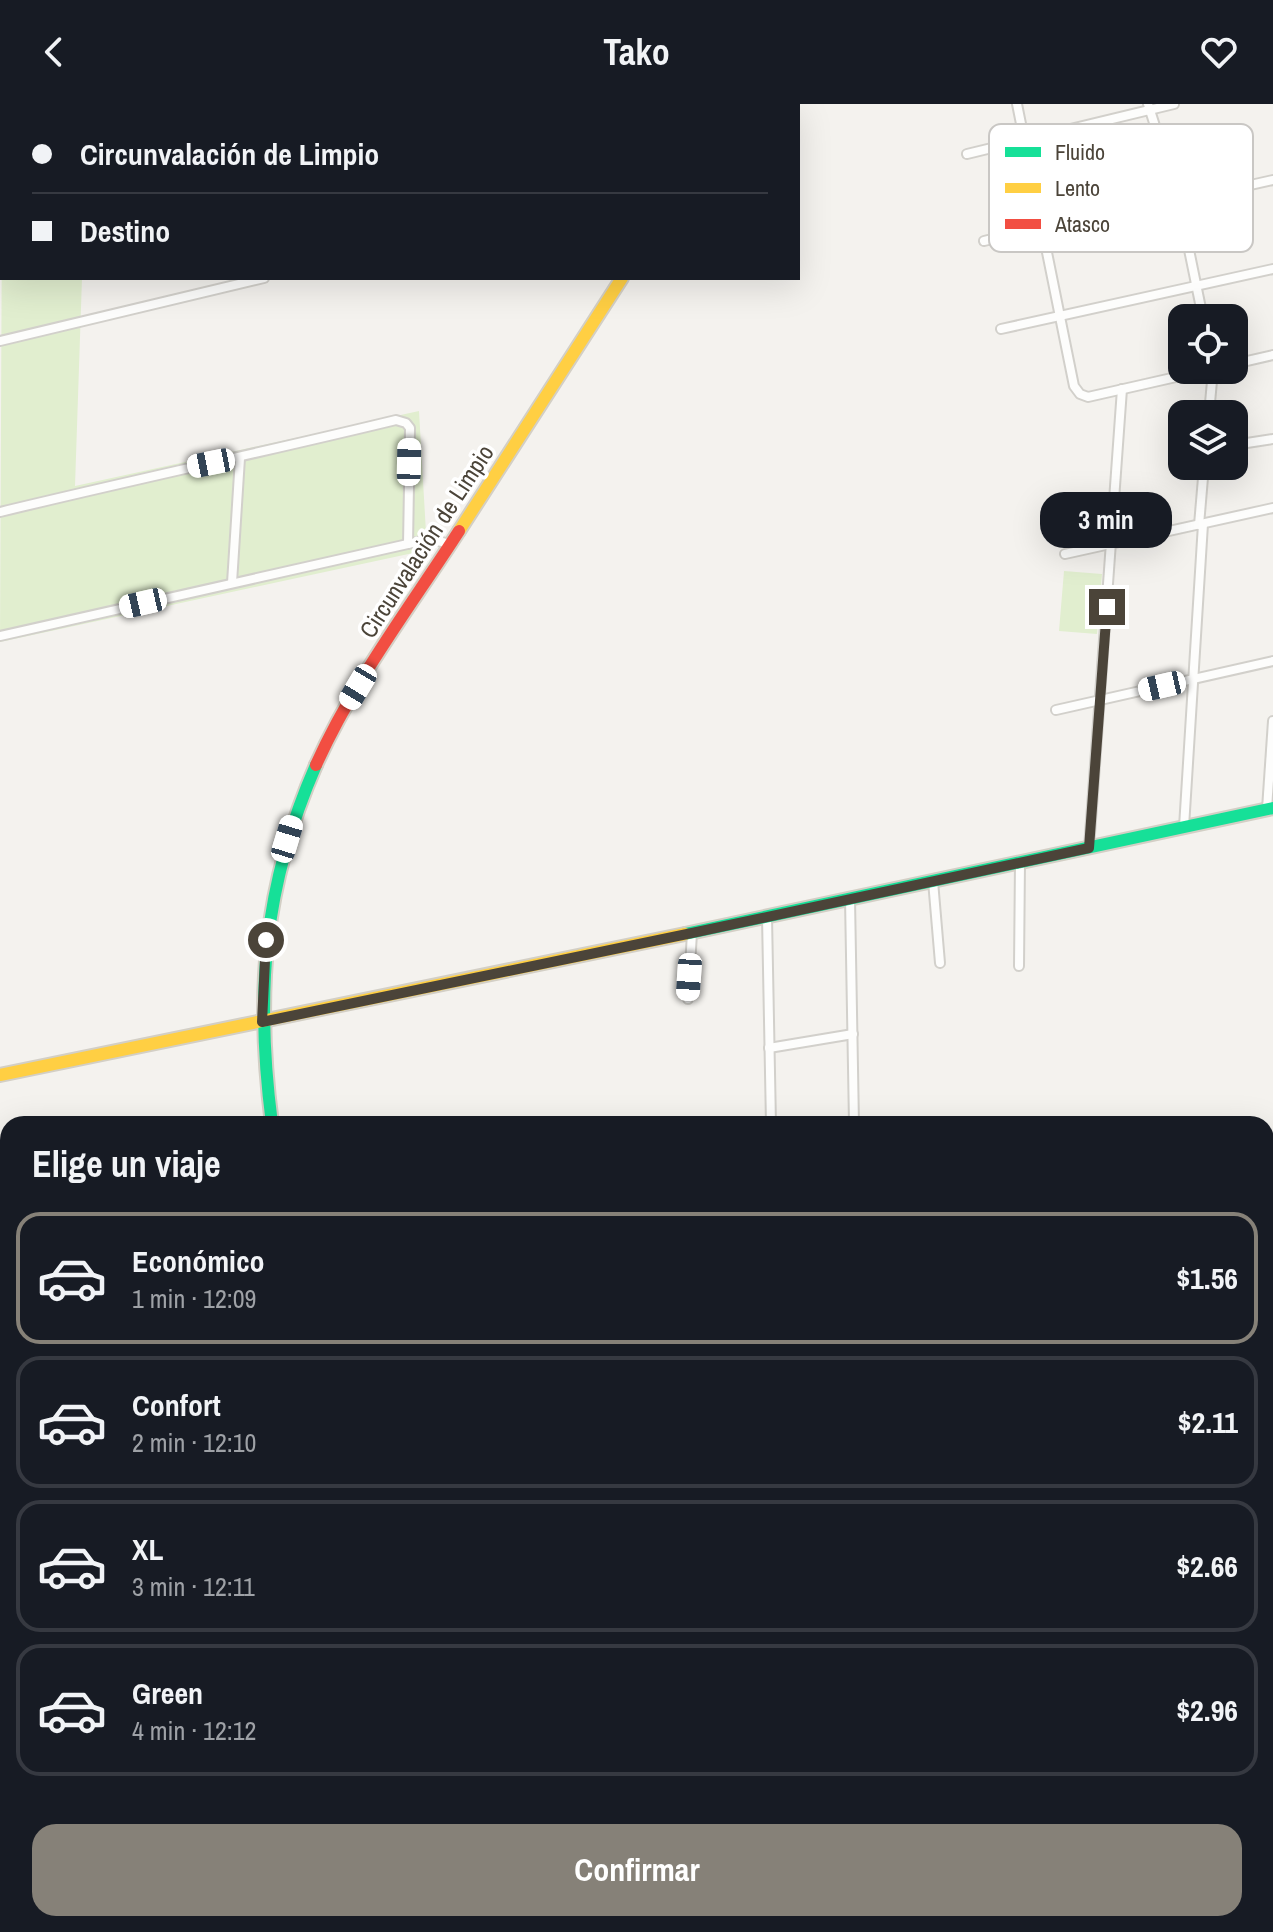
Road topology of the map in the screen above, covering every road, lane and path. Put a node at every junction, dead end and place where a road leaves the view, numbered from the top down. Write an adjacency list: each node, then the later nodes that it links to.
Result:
1 (1017, 104): 4 (street)
2 (1174, 104): 3 (street)
3 (1149, 107): 5 (street)
4 (1021, 124)
5 (1089, 124)
6 (989, 149): 7 (street)
7 (967, 154)
8 (1273, 180): 9 (street)
9 (1253, 184)
10 (989, 240): 11 (street)
11 (984, 241)
12 (1047, 252): 19 (street)
13 (1190, 252): 17 (street)
14 (1273, 269): 17 (street)
15 (256, 280): 21 (street)
16 (621, 280): 34 (main road, Circunvalación de Limpio)
17 (1197, 285): 18 (street); 19 (street)
18 (1200, 304)
19 (1061, 316): 20 (street); 25 (street)
20 (1001, 329)
21 (0, 341)
22 (1273, 355): 23 (street)
23 (1248, 361)
24 (1168, 379): 25 (street)
25 (1122, 389): 35 (street)
26 (1273, 439): 27 (street)
27 (1248, 443)
28 (240, 458): 31 (street); 33 (street); 37 (street)
29 (1203, 480): 32 (street)
30 (1273, 508): 32 (street)
31 (0, 512)
32 (1201, 524): 35 (street); 40 (street)
33 (408, 544): 34 (street); 37 (street)
34 (450, 544): 55 (main road, Circunvalación de Limpio)
35 (1112, 544): 36 (street); 41 (street)
36 (1065, 554)
37 (232, 583): 38 (street)
38 (0, 636)
39 (1273, 661): 40 (street)
40 (1193, 679): 41 (street); 45 (street)
41 (1100, 700): 42 (street); 46 (street)
42 (1056, 710)
43 (1273, 721): 44 (street)
44 (1270, 808): 45 (main road)
45 (1184, 827): 46 (main road)
46 (1089, 848): 47 (main road)
47 (1020, 862): 48 (main road); 53 (street)
48 (933, 881): 49 (main road); 52 (street)
49 (850, 899): 50 (main road); 56 (street)
50 (767, 917): 51 (main road); 57 (street)
51 (692, 933): 54 (street); 55 (main road)
52 (940, 963)
53 (1019, 966)
54 (688, 999)
55 (262, 1022): 58 (main road); 59 (main road, Circunvalación de Limpio)
56 (853, 1034): 57 (street); 61 (street)
57 (769, 1048): 60 (street)
58 (0, 1075)
59 (271, 1116)
60 (771, 1116)
61 (854, 1116)

